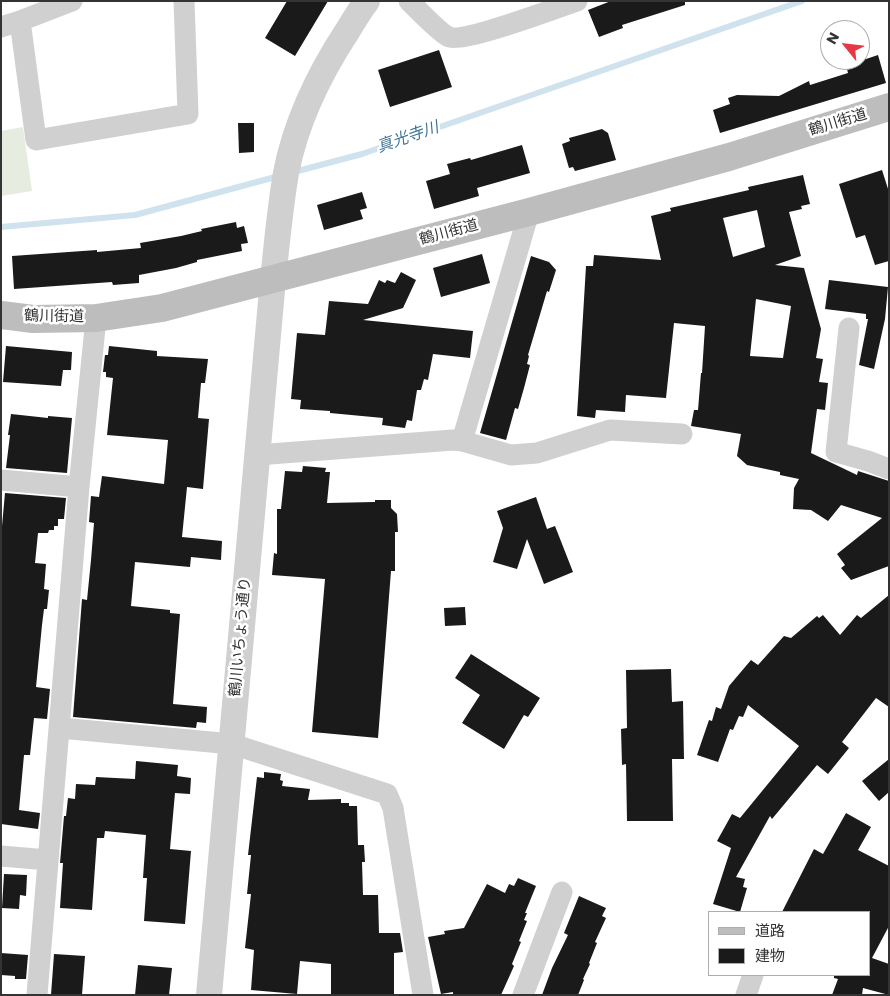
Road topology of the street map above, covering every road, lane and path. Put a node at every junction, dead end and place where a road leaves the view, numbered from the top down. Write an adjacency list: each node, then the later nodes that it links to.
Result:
1 (72, 1): 6 (street)
2 (184, 1): 6 (street)
3 (367, 1): 9 (street, 鶴川いちょう通り)
4 (409, 1): 5 (street)
5 (577, 1)
6 (10, 24)
7 (889, 107): 8 (main road, 鶴川街道)
8 (529, 212): 9 (main road, 鶴川街道); 14 (street)
9 (272, 279): 11 (main road, 鶴川街道); 15 (street, 鶴川いちょう通り)
10 (1, 315): 11 (main road, 鶴川街道)
11 (96, 318): 18 (street)
12 (849, 328): 16 (street)
13 (682, 434): 14 (street)
14 (462, 441): 15 (street)
15 (257, 455): 20 (street, 鶴川いちょう通り)
16 (889, 469)
17 (1, 480): 18 (street)
18 (79, 487): 19 (street)
19 (60, 728): 20 (street); 22 (street)
20 (232, 744): 26 (street, 鶴川いちょう通り); 27 (street)
21 (1, 856): 22 (street)
22 (48, 860): 25 (street)
23 (562, 892): 28 (street)
24 (753, 976): 29 (street)
25 (37, 995)
26 (209, 995)
27 (423, 995)
28 (522, 995)
29 (746, 995)

